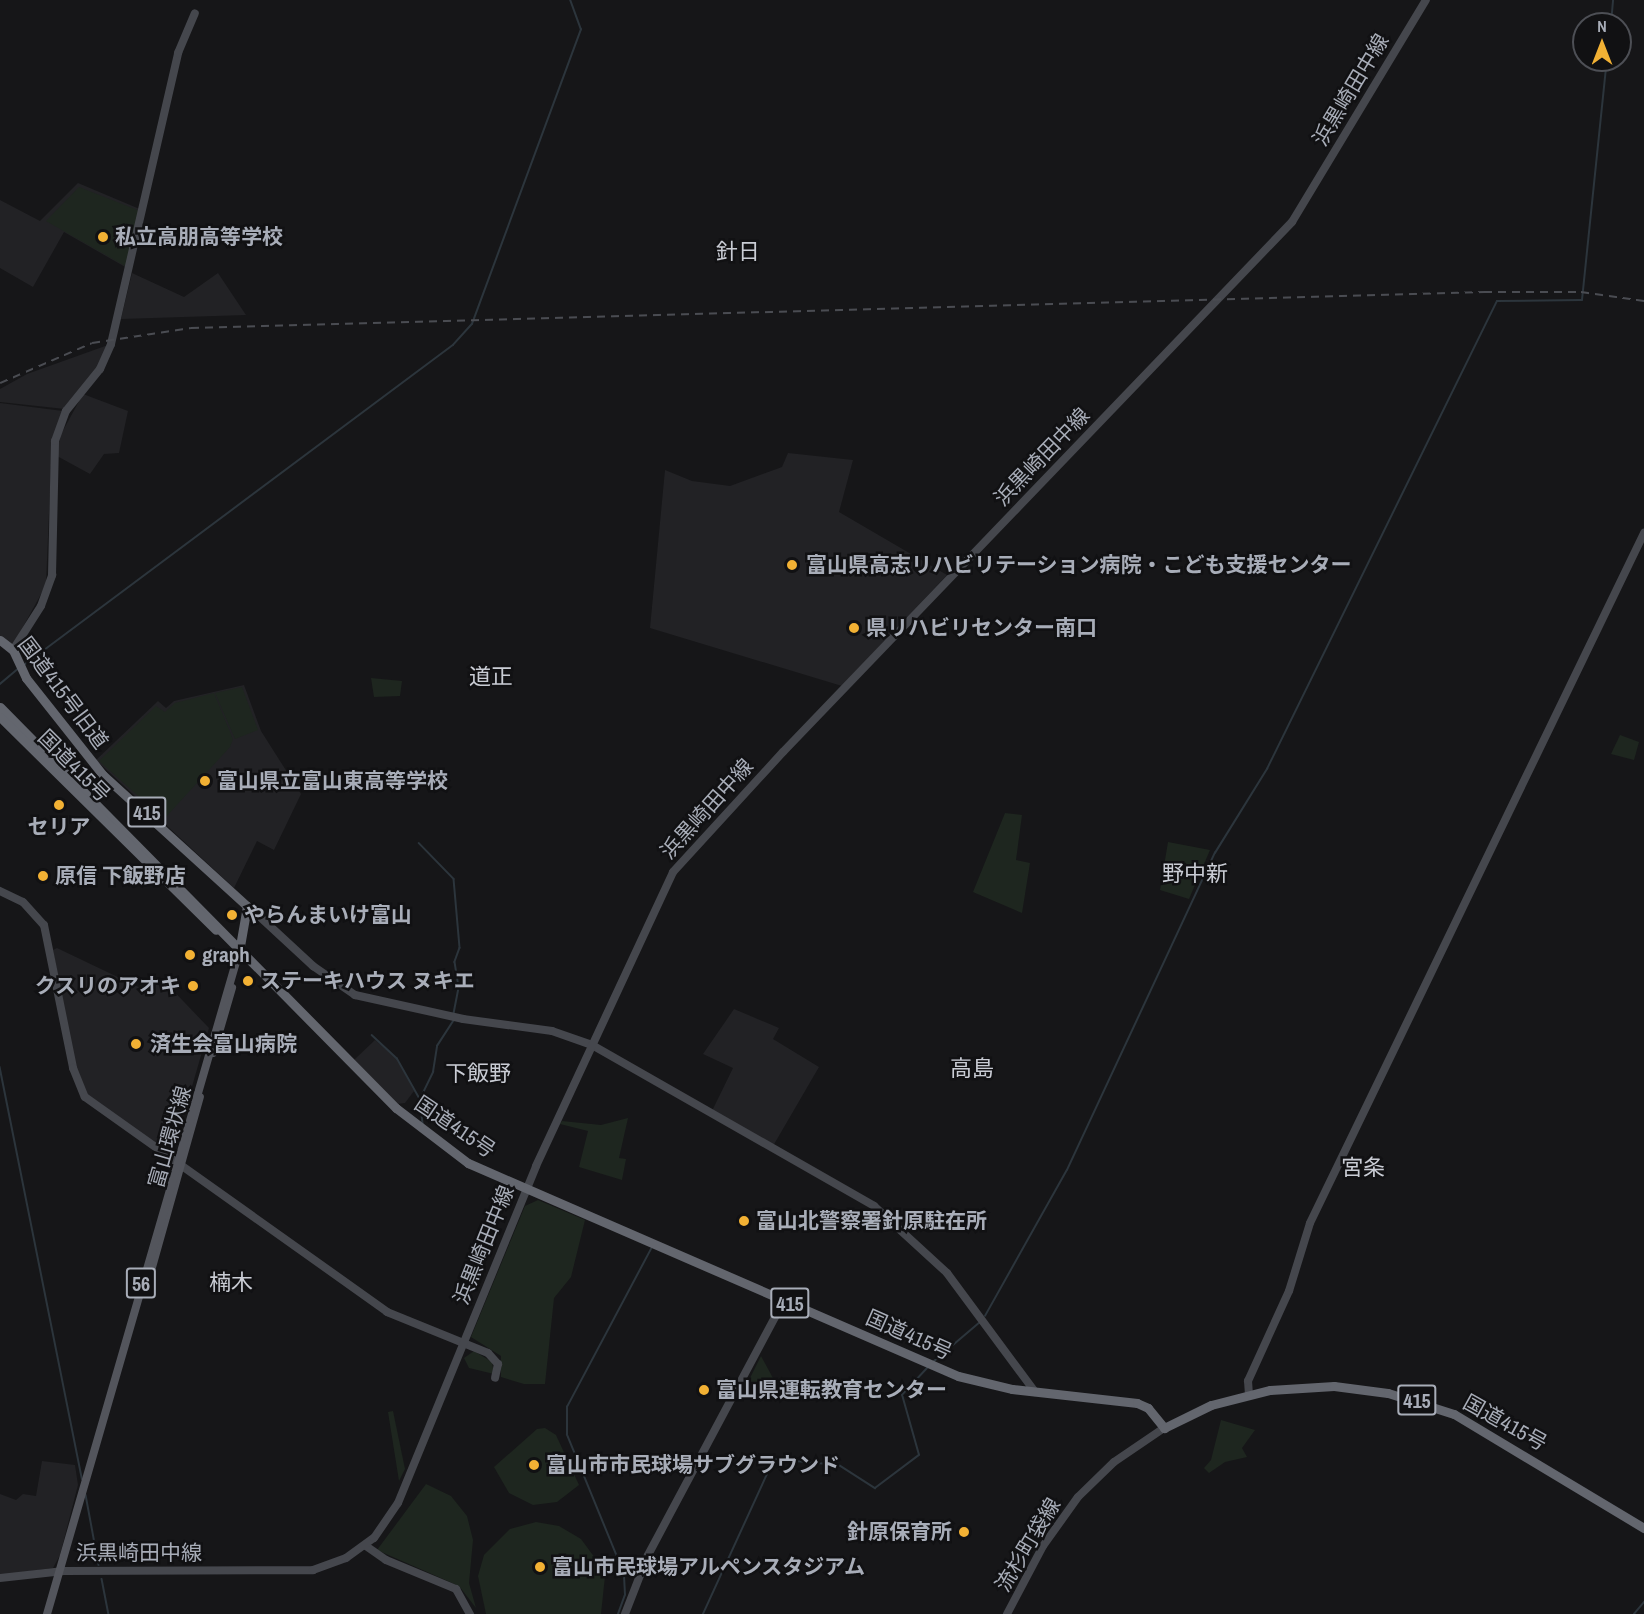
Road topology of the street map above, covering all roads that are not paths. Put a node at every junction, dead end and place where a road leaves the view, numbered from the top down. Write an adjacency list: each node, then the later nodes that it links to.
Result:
1 (1426, 0): 12 (street, 浜黒崎田中線)
2 (195, 13): 5 (street)
3 (1644, 533): 19 (street)
4 (0, 640): 5 (highway, 国道415号旧道 / 415)
5 (13, 650): 9 (highway, 国道415号旧道 / 415)
6 (0, 707): 10 (highway, 国道415号 / 415)
7 (0, 717): 10 (highway, 国道415号 / 415)
8 (0, 891): 13 (street)
9 (248, 917): 11 (highway); 12 (street)
10 (227, 939): 11 (highway, 国道415号 / 415)
11 (239, 952): 13 (main road, 富山環状線 / 56); 14 (highway, 国道415号 / 415)
12 (592, 1045): 14 (street, 浜黒崎田中線); 18 (street)
13 (178, 1164): 16 (street); 23 (main road, 富山環状線 / 56)
14 (526, 1190): 15 (highway, 国道415号 / 415); 16 (street, 浜黒崎田中線)
15 (784, 1300): 18 (highway, 国道415号 / 415); 28 (street)
16 (463, 1343): 17 (street); 22 (street, 浜黒崎田中線)
17 (495, 1378)
18 (1035, 1392): 20 (highway, 国道415号 / 415)
19 (1249, 1395): 20 (highway, 国道415号 / 415); 21 (highway, 国道415号 / 415)
20 (1164, 1428): 29 (street, 流杉町袋線)
21 (1644, 1528)
22 (366, 1545): 23 (street, 浜黒崎田中線); 27 (street)
23 (62, 1571): 24 (street, 浜黒崎田中線); 25 (main road, 富山環状線 / 56); 26 (main road, 富山環状線 / 56)
24 (0, 1578)
25 (47, 1614)
26 (52, 1614)
27 (470, 1614)
28 (625, 1614)
29 (1007, 1614)

